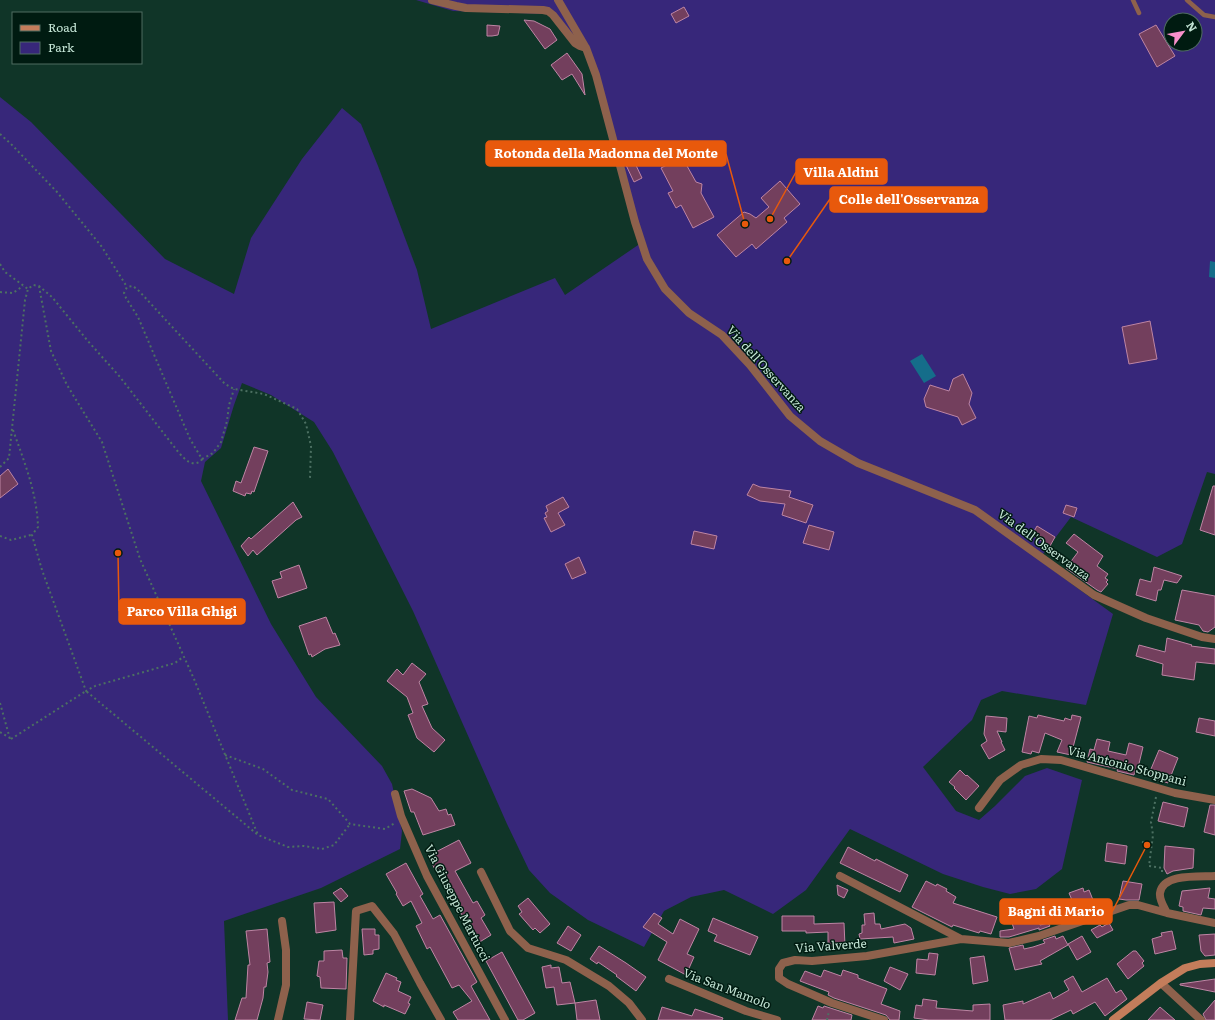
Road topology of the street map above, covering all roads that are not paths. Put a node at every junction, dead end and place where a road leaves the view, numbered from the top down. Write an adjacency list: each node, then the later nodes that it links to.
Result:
1 (432, 0): 7 (street)
2 (558, 0): 7 (street, Via dell'Osservanza)
3 (1133, 0): 5 (lane)
4 (1187, 0): 6 (lane)
5 (1140, 13)
6 (1215, 17)
7 (586, 48): 8 (street, Via dell'Osservanza)
8 (1215, 639)
9 (395, 794): 25 (street, Via Giuseppe Martucci)
10 (1215, 800): 11 (street, Via Antonio Stoppani)
11 (979, 808)
12 (481, 872): 26 (street)
13 (840, 876): 18 (street, Via Valverde)
14 (1215, 876): 15 (street)
15 (1167, 913): 17 (street, Via Valverde); 18 (street, Via Valverde)
16 (282, 921): 22 (street)
17 (1215, 923)
18 (961, 939): 28 (street, Via Valverde)
19 (1215, 963): 21 (main road)
20 (669, 979): 27 (street, Via San Mamolo)
21 (1161, 983): 29 (main road); 30 (street)
22 (278, 1020)
23 (350, 1020): 24 (street)
24 (441, 1020)
25 (505, 1020)
26 (642, 1020)
27 (777, 1020)
28 (884, 1020)
29 (1113, 1020)
30 (1201, 1020)

